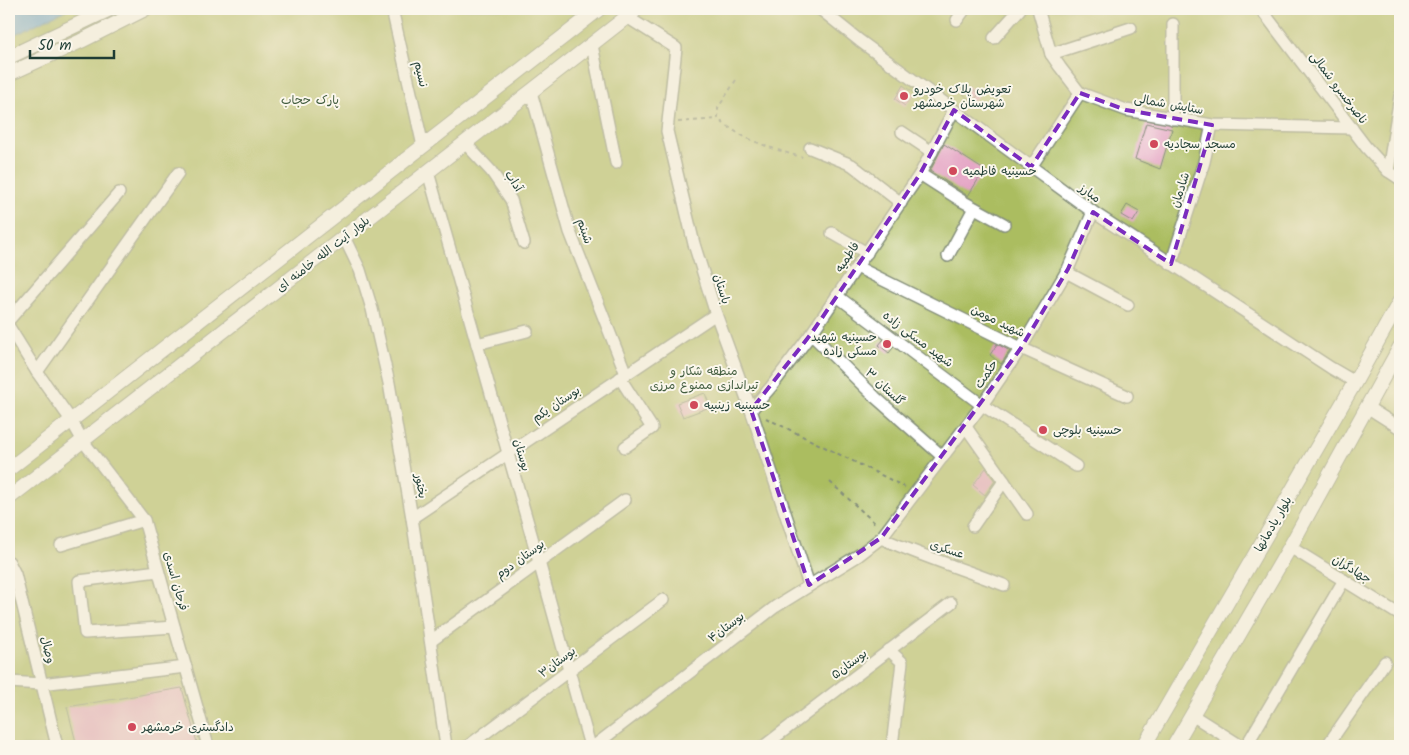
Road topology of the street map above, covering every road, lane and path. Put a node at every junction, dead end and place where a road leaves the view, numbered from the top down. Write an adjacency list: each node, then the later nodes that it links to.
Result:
1 (110, 9): 17 (main road)
2 (145, 9): 18 (main road)
3 (392, 9): 31 (street, نسیم)
4 (599, 9): 31 (main road, بلوار آیت الله خامنه ای)
5 (820, 9): 23 (street, مبارز)
6 (965, 9): 11 (street)
7 (1020, 9): 14 (street)
8 (1038, 9): 16 (street)
9 (1260, 9): 28 (street, ناصرخسرو شمالی)
10 (632, 13): 15 (main road, بلوار آیت الله خامنه ای); 26 (street, باستان)
11 (957, 20)
12 (1173, 24): 24 (street)
13 (1131, 28): 16 (street)
14 (994, 38)
15 (592, 45): 20 (main road, بلوار آیت الله خامنه ای); 35 (street)
16 (1051, 54): 21 (street)
17 (9, 57)
18 (9, 74)
19 (736, 80): 25 (path)
20 (530, 92): 30 (main road, بلوار آیت الله خامنه ای); 67 (street, شبنم)
21 (1080, 94): 24 (street, ستایش شمالی); 36 (street)
22 (1400, 96): 37 (street)
23 (954, 110): 33 (street, فاطمیه); 36 (street, مبارز)
24 (1173, 118): 27 (street, ستایش شمالی)
25 (718, 119): 26 (path); 34 (path)
26 (668, 123): 58 (street, باستان)
27 (1212, 125): 28 (street, ستایش شمالی); 52 (street, شادمان)
28 (1352, 128): 37 (street, ناصرخسرو شمالی)
29 (902, 132): 33 (street)
30 (466, 143): 38 (main road, بلوار آیت الله خامنه ای); 49 (street, آداب)
31 (423, 146): 73 (main road, بلوار آیت الله خامنه ای)
32 (810, 148): 43 (street)
33 (932, 152): 40 (street, فاطمیه)
34 (800, 157)
35 (616, 163)
36 (1031, 167): 45 (street, مبارز)
37 (1388, 171): 41 (street, ناصرخسرو شمالی)
38 (428, 172): 48 (main road, بلوار آیت الله خامنه ای); 63 (street, بوستان)
39 (178, 173): 66 (street)
40 (920, 174): 43 (street, فاطمیه); 44 (street)
41 (1400, 178)
42 (119, 193): 59 (street)
43 (900, 203): 50 (street, فاطمیه)
44 (974, 208): 46 (street); 51 (street)
45 (1093, 212): 52 (street, مبارز); 54 (street, حکمت)
46 (1004, 224)
47 (832, 233): 50 (street)
48 (344, 237): 76 (main road, بلوار آیت الله خامنه ای); 88 (street, بختور)
49 (524, 242)
50 (867, 253): 53 (street, فاطمیه)
51 (948, 256)
52 (1171, 264): 68 (street, مبارز)
53 (858, 266): 55 (street, فاطمیه); 65 (street, شهید مومن)
54 (1066, 272): 57 (street); 65 (street, حکمت)
55 (838, 296): 62 (street, فاطمیه); 70 (street, شهید مسکی زاده)
56 (1400, 301): 68 (main road, بلوار یادمانها)
57 (1128, 305)
58 (716, 314): 67 (street, بوستان یکم); 72 (street, باستان)
59 (9, 320)
60 (9, 327): 66 (street)
61 (527, 331): 63 (street)
62 (810, 334): 72 (street, فاطمیه); 79 (street, گلستان ۳)
63 (477, 344): 78 (street, بوستان)
64 (1400, 347): 71 (main road, بلوار یادمانها)
65 (1020, 348): 69 (street, شهید مومن); 70 (street, حکمت)
66 (37, 372): 73 (street)
67 (623, 376): 77 (street, شبنم); 78 (street, بوستان یکم)
68 (1355, 382): 119 (main road, بلوار یادمانها)
69 (1127, 396)
70 (982, 405): 74 (street, حکمت); 80 (street, شهید مسکی زاده)
71 (1367, 407): 75 (street); 93 (main road, بلوار یادمانها)
72 (751, 410): 84 (path); 99 (street, باستان)
73 (71, 420): 76 (street, فرحان اسدی); 81 (main road, بلوار آیت الله خامنه ای)
74 (966, 427): 79 (street, حکمت); 82 (street)
75 (1400, 428)
76 (83, 440): 85 (main road, بلوار آیت الله خامنه ای); 89 (street, فرحان اسدی)
77 (625, 447)
78 (507, 453): 88 (street, بوستان یکم); 95 (street, بوستان)
79 (943, 457): 84 (street, حکمت)
80 (1076, 466)
81 (9, 469)
82 (1004, 481): 87 (street); 90 (street)
83 (830, 482): 91 (path)
84 (916, 492): 91 (street, حکمت)
85 (9, 498)
86 (625, 500): 95 (street, بوستان دوم)
87 (1027, 514)
88 (412, 518): 104 (street, بختور)
89 (144, 520): 92 (street); 96 (street, فرحان اسدی)
90 (974, 526)
91 (883, 535): 98 (street, عسکری); 99 (street, بوستان۴)
92 (61, 545)
93 (1290, 547): 97 (street, جهادگران); 111 (main road, بلوار یادمانها)
94 (9, 562): 110 (street, وصال)
95 (539, 562): 104 (street, بوستان دوم); 108 (street, بوستان)
96 (158, 571): 103 (street, فرحان اسدی); 103 (street)
97 (1344, 580): 102 (street, جهادگران); 122 (street)
98 (1004, 585)
99 (809, 586): 116 (street, بوستان۴)
100 (663, 600): 108 (street, بوستان۳)
101 (951, 603): 105 (street, بوستان۵)
102 (1400, 615)
103 (174, 627): 107 (street, فرحان اسدی)
104 (431, 641): 114 (street, بختور)
105 (889, 650): 117 (street, بوستان۵); 118 (street)
106 (1385, 662): 123 (street)
107 (186, 667): 110 (street); 113 (street, فرحان اسدی)
108 (569, 671): 115 (street, بوستان۳); 116 (street, بوستان)
109 (9, 682): 110 (street)
110 (42, 684): 112 (street, وصال)
111 (1192, 716): 120 (main road, بلوار یادمانها); 121 (street)
112 (58, 746)
113 (208, 746)
114 (446, 746)
115 (468, 746)
116 (592, 746)
117 (764, 746)
118 (892, 746)
119 (1144, 746)
120 (1174, 746)
121 (1241, 746)
122 (1246, 746)
123 (1327, 746)

